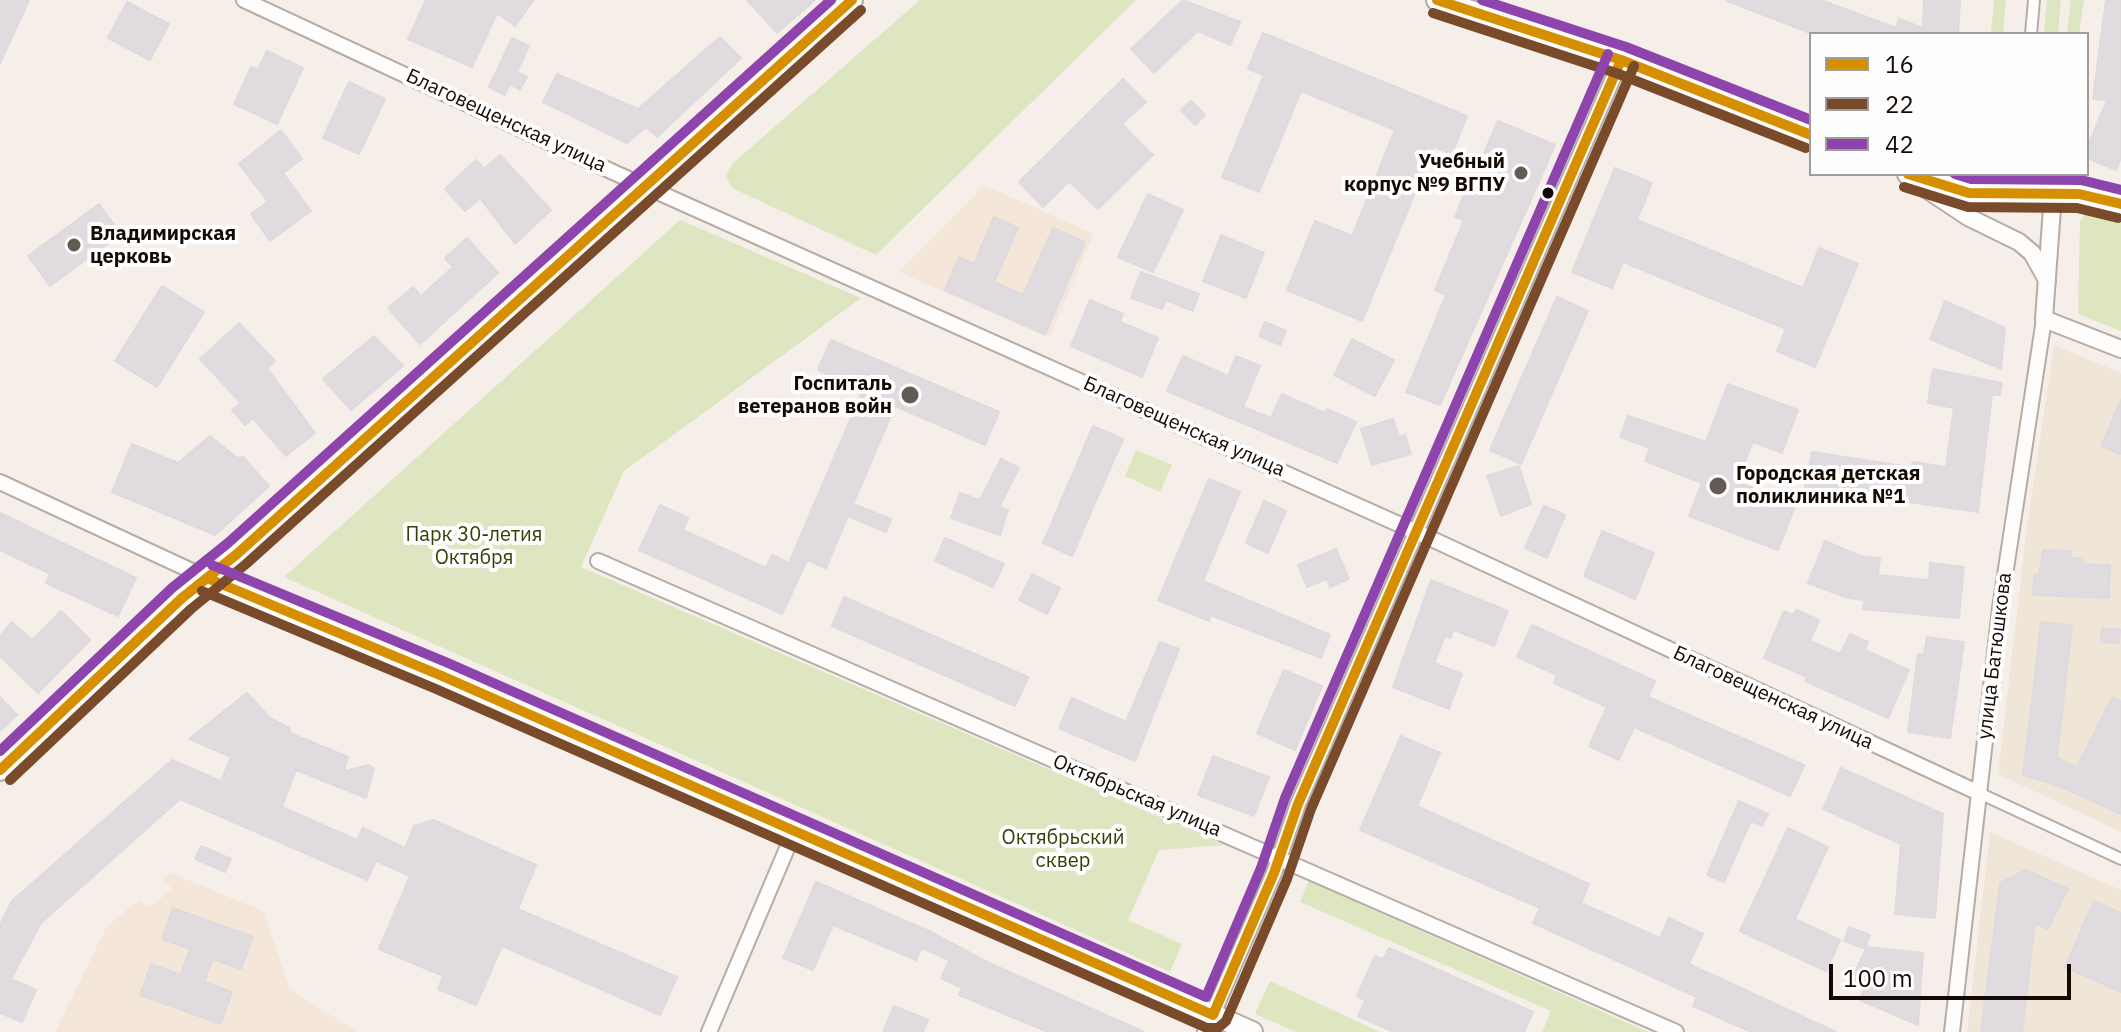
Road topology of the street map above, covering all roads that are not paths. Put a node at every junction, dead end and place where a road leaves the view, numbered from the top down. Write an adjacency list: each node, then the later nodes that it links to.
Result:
1 (244, 0): 10 (street, Благовещенская улица)
2 (852, 0): 10 (main road)
3 (1437, 0): 6 (main road)
4 (2034, 0): 5 (street)
5 (2031, 32)
6 (1621, 60): 7 (main road); 17 (street)
7 (1809, 134)
8 (1908, 176): 13 (street)
9 (1913, 176): 11 (main road)
10 (647, 185): 17 (street, Благовещенская улица); 19 (main road)
11 (2053, 194): 12 (main road); 13 (street, улица Батюшкова)
12 (2121, 204)
13 (2048, 282): 14 (street, улица Батюшкова)
14 (2044, 319): 15 (street); 21 (street, улица Батюшкова)
15 (2121, 349)
16 (0, 482): 19 (street)
17 (1415, 532): 21 (street, Благовещенская улица); 23 (street)
18 (598, 561): 23 (street, Октябрьская улица)
19 (207, 578): 20 (main road); 22 (main road)
20 (0, 770)
21 (1979, 793): 24 (street, Благовещенская улица); 29 (street, улица Батюшкова)
22 (794, 832): 25 (main road); 26 (street)
23 (1280, 858): 25 (street); 28 (street, Октябрьская улица)
24 (2121, 859)
25 (1209, 1023): 27 (main road)
26 (709, 1032)
27 (1252, 1032)
28 (1676, 1032)
29 (1952, 1032)

